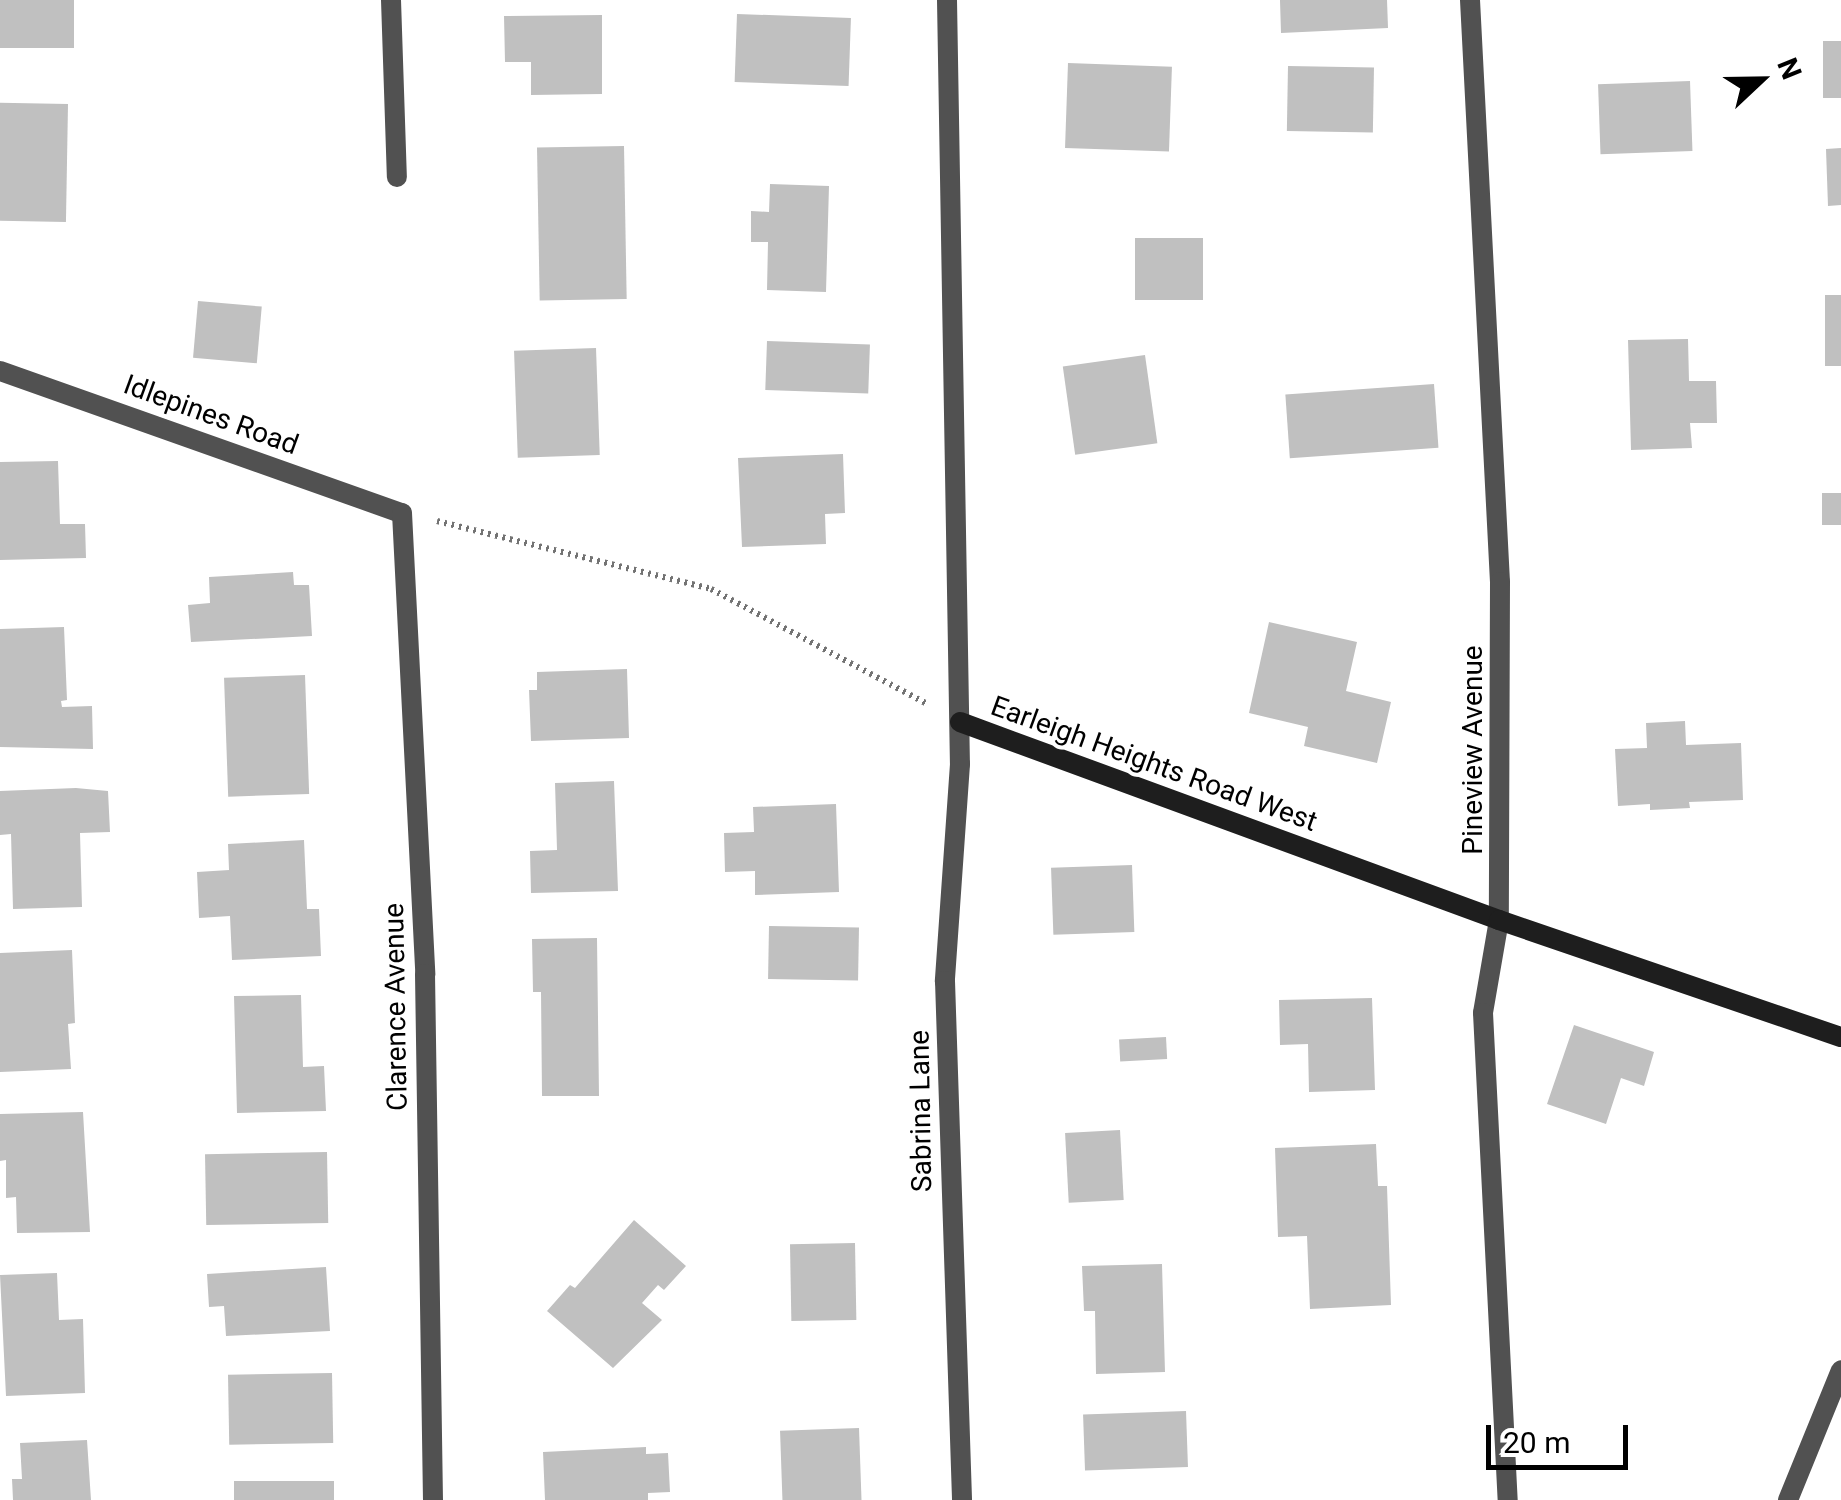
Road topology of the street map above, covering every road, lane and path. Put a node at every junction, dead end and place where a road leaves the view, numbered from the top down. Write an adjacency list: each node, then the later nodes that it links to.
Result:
1 (391, 0): 4 (street)
2 (947, 0): 7 (street, Earleigh Heights Road West)
3 (1470, 0): 8 (street, Pineview Avenue)
4 (397, 178)
5 (0, 371): 6 (street, Idlepines Road)
6 (402, 513): 7 (path); 11 (street, Clarence Avenue)
7 (960, 722): 8 (street, Earleigh Heights Road West); 12 (street, Sabrina Lane)
8 (1498, 920): 9 (street, Earleigh Heights Road West); 13 (street, Pineview Avenue)
9 (1841, 1036)
10 (1841, 1370): 14 (street)
11 (434, 1500)
12 (962, 1500)
13 (1508, 1500)
14 (1788, 1500)

